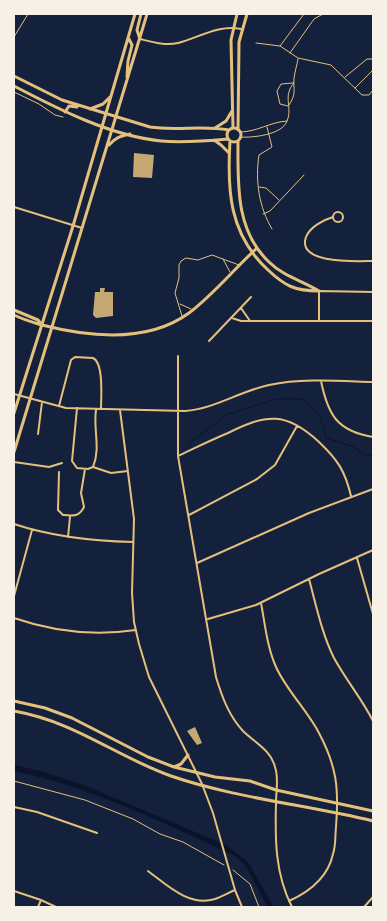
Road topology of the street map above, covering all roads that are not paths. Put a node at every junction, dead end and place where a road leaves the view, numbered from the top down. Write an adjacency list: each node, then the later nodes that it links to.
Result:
1 (135, 14): 10 (main road)
2 (141, 14): 11 (main road)
3 (147, 14): 11 (main road)
4 (237, 14): 8 (main road)
5 (247, 14): 9 (main road)
6 (304, 14): 13 (lane)
7 (323, 14): 14 (lane)
8 (232, 28): 9 (street); 11 (street); 30 (main road)
9 (241, 30): 40 (main road)
10 (128, 39): 20 (main road); 25 (main road)
11 (140, 39): 20 (main road)
12 (256, 43): 13 (lane)
13 (280, 46): 14 (lane)
14 (289, 54): 15 (lane)
15 (298, 58): 19 (lane); 21 (lane)
16 (373, 59): 19 (lane)
17 (373, 70): 23 (lane)
18 (14, 76): 27 (main road)
19 (345, 77): 23 (lane)
20 (127, 83): 32 (main road)
21 (294, 83): 26 (lane); 26 (lane); 26 (lane)
22 (14, 86): 29 (main road)
23 (354, 88): 24 (lane)
24 (373, 90)
25 (111, 95): 28 (main road); 31 (main road)
26 (289, 106): 33 (lane)
27 (85, 107): 28 (main road); 29 (main road)
28 (90, 109): 31 (main road)
29 (65, 112): 34 (main road)
30 (232, 112): 36 (main road); 37 (main road)
31 (106, 114): 32 (main road); 34 (main road)
32 (116, 118): 36 (main road); 38 (main road)
33 (287, 121): 35 (lane); 41 (lane)
34 (102, 126): 38 (main road); 54 (main road)
35 (266, 127): 40 (lane); 41 (lane)
36 (214, 128): 39 (main road)
37 (233, 128): 39 (main road); 40 (main road)
38 (113, 130): 42 (main road); 46 (main road)
39 (229, 130): 45 (main road)
40 (239, 131): 43 (main road)
41 (269, 133): 43 (lane); 49 (lane)
42 (130, 134): 44 (main road); 46 (main road)
43 (239, 139): 45 (main road); 57 (main road)
44 (214, 140): 45 (main road); 47 (main road)
45 (229, 140): 47 (main road)
46 (108, 146): 55 (main road)
47 (229, 154): 58 (main road)
48 (304, 176): 50 (lane)
49 (258, 187): 50 (lane); 52 (lane)
50 (280, 201): 52 (lane)
51 (14, 207): 54 (street)
52 (263, 214): 56 (lane)
53 (333, 217): 53 (street); 60 (street)
54 (73, 226): 55 (street); 76 (main road)
55 (83, 228): 77 (main road)
56 (272, 229)
57 (257, 248): 58 (main road); 63 (main road)
58 (252, 252): 61 (main road); 63 (main road)
59 (223, 259): 61 (lane); 62 (lane); 66 (lane)
60 (373, 261)
61 (239, 265): 62 (main road)
62 (230, 274): 69 (main road)
63 (319, 291): 64 (street); 74 (street)
64 (373, 292)
65 (251, 297): 67 (street)
66 (179, 304): 69 (lane); 71 (lane)
67 (241, 308): 72 (street); 73 (street)
68 (14, 310): 76 (main road)
69 (193, 310): 71 (main road)
70 (14, 315): 76 (main road)
71 (182, 318): 77 (main road)
72 (232, 318): 73 (street); 78 (street)
73 (251, 321): 74 (street)
74 (319, 321): 75 (street)
75 (373, 321)
76 (41, 324): 77 (main road); 83 (main road)
77 (51, 328): 84 (main road)
78 (209, 341)
79 (178, 356): 91 (street)
80 (322, 381): 81 (street); 91 (street); 95 (street)
81 (373, 382)
82 (14, 394): 83 (street)
83 (20, 395): 84 (street); 92 (main road)
84 (30, 398): 85 (street); 96 (main road)
85 (42, 402): 86 (street); 94 (street)
86 (59, 406): 87 (street); 89 (street)
87 (77, 408): 88 (street); 101 (street)
88 (96, 410): 89 (street); 100 (street)
89 (101, 410): 90 (street)
90 (120, 410): 91 (street); 102 (street)
91 (178, 411): 97 (street)
92 (14, 413)
93 (297, 426): 97 (street); 105 (street); 106 (street)
94 (38, 434)
95 (373, 437)
96 (14, 452)
97 (178, 456): 106 (street)
98 (14, 462): 99 (street)
99 (62, 463)
100 (93, 466): 101 (street); 102 (street)
101 (85, 469): 107 (street)
102 (128, 471): 111 (street)
103 (59, 472): 107 (street)
104 (373, 489): 105 (street)
105 (351, 496): 114 (street)
106 (189, 515): 114 (street)
107 (70, 516): 110 (street)
108 (14, 524): 109 (street)
109 (32, 530): 110 (street); 116 (street)
110 (68, 537): 111 (street)
111 (133, 542): 121 (street)
112 (373, 550): 113 (street)
113 (357, 558): 115 (street); 118 (street)
114 (197, 563): 120 (street)
115 (309, 579): 117 (street); 126 (street)
116 (14, 596)
117 (261, 602): 120 (street); 135 (street)
118 (373, 614)
119 (14, 618): 121 (street)
120 (208, 619): 133 (street)
121 (136, 630): 129 (street)
122 (14, 701): 123 (main road)
123 (45, 708): 125 (main road); 127 (main road)
124 (14, 711): 125 (main road)
125 (43, 717): 128 (main road)
126 (373, 721)
127 (130, 748): 128 (main road); 130 (main road)
128 (126, 755): 132 (main road)
129 (188, 755): 130 (main road); 131 (street)
130 (174, 767): 131 (main road)
131 (197, 773): 132 (street); 133 (main road)
132 (202, 784): 134 (main road); 142 (street)
133 (276, 790): 134 (street); 135 (main road)
134 (276, 801): 138 (main road); 146 (street)
135 (338, 803): 137 (main road); 138 (street)
136 (14, 807): 140 (street)
137 (373, 811)
138 (337, 812): 139 (main road); 146 (street)
139 (373, 821)
140 (96, 833)
141 (148, 871): 142 (street)
142 (235, 890): 149 (street)
143 (14, 891): 145 (street)
144 (373, 897): 151 (street)
145 (41, 900): 147 (street); 148 (street)
146 (289, 901): 150 (street)
147 (38, 907)
148 (56, 907)
149 (242, 907)
150 (292, 907)
151 (364, 907)

